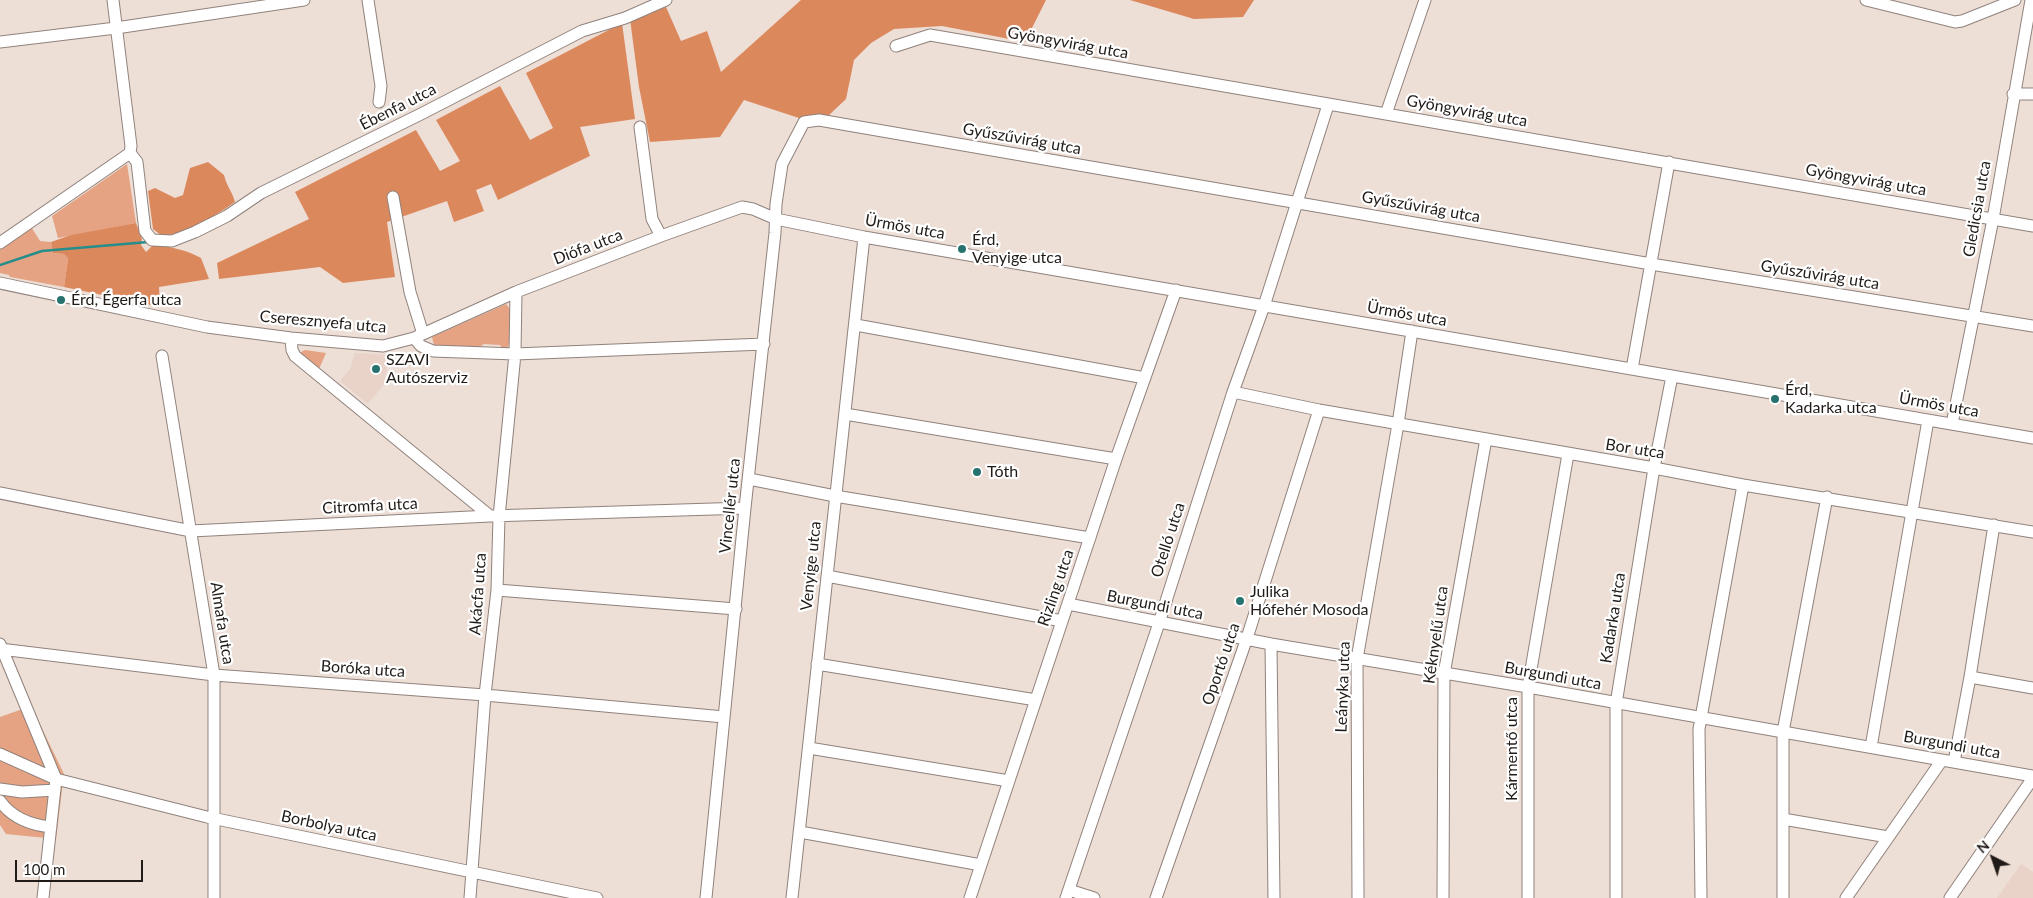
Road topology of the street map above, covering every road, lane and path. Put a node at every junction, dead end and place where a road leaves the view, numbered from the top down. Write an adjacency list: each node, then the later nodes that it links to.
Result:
1 (113, 0): 9 (street)
2 (304, 0): 9 (street)
3 (368, 0): 14 (street)
4 (666, 0): 19 (street, Ébenfa utca)
5 (1425, 0): 16 (street)
6 (1866, 0): 7 (street)
7 (2015, 0)
8 (2031, 0): 12 (street, Gledicsia utca)
9 (116, 28): 10 (street); 19 (street)
10 (0, 42)
11 (896, 46): 15 (street, Gyöngyvirág utca)
12 (2013, 94): 13 (street); 23 (street, Gledicsia utca)
13 (2033, 94)
14 (379, 102)
15 (1328, 105): 16 (street, Gyöngyvirág utca); 22 (street, Otelló utca)
16 (1386, 114): 20 (street, Gyöngyvirág utca)
17 (804, 122): 22 (street, Gyűszűvirág utca); 24 (street, Vincellér utca)
18 (640, 127): 26 (street)
19 (130, 152): 28 (street)
20 (1669, 162): 23 (street, Gyöngyvirág utca); 29 (street)
21 (393, 196): 38 (street)
22 (1296, 202): 29 (street, Gyűszűvirág utca); 33 (street, Otelló utca)
23 (1993, 219): 25 (street, Gyöngyvirág utca); 34 (street, Gledicsia utca)
24 (776, 220): 26 (street, Diófa utca); 27 (street, Ürmös utca); 40 (street, Vincellér utca)
25 (2033, 226)
26 (660, 236): 32 (street, Diófa utca)
27 (864, 237): 31 (street, Ürmös utca); 35 (street, Venyige utca)
28 (0, 243)
29 (1651, 264): 34 (street, Gyűszűvirág utca); 43 (street)
30 (0, 283): 39 (street, Cseresznyefa utca)
31 (1176, 290): 33 (street, Ürmös utca); 45 (street, Rizling utca)
32 (516, 292): 38 (street, Diófa utca); 41 (street, Akácfa utca)
33 (1264, 306): 37 (street, Ürmös utca); 46 (street, Otelló utca)
34 (1973, 316): 36 (street, Gyűszűvirág utca); 51 (street, Gledicsia utca)
35 (856, 325): 45 (street); 48 (street, Venyige utca)
36 (2033, 326)
37 (1412, 331): 43 (street, Ürmös utca); 50 (street, Leányka utca)
38 (419, 336): 39 (street, Cseresznyefa utca); 41 (street)
39 (291, 338): 64 (street)
40 (764, 344): 41 (street); 57 (street, Vincellér utca)
41 (515, 354): 64 (street, Akácfa utca)
42 (162, 356): 66 (street, Almafa utca)
43 (1632, 369): 44 (street, Ürmös utca)
44 (1672, 376): 49 (street, Ürmös utca); 56 (street, Kadarka utca)
45 (1145, 378): 55 (street, Rizling utca)
46 (1233, 392): 47 (street, Bor utca); 74 (street, Otelló utca)
47 (1319, 410): 50 (street, Bor utca); 75 (street, Oportó utca)
48 (845, 414): 55 (street); 60 (street, Venyige utca)
49 (1928, 420): 51 (street, Ürmös utca); 63 (street)
50 (1398, 424): 53 (street, Bor utca); 78 (street, Leányka utca)
51 (1952, 424): 52 (street, Ürmös utca)
52 (2033, 438)
53 (1486, 439): 54 (street, Bor utca); 80 (street, Kéknyelű utca)
54 (1568, 454): 56 (street, Bor utca); 83 (street, Kármentő utca)
55 (1116, 459): 68 (street, Rizling utca)
56 (1654, 468): 58 (street, Bor utca); 87 (street, Kadarka utca)
57 (749, 479): 60 (street); 62 (street, Vincellér utca)
58 (1743, 485): 61 (street, Bor utca); 89 (street)
59 (0, 493): 66 (street, Citromfa utca)
60 (835, 496): 68 (street); 69 (street, Venyige utca)
61 (1827, 498): 63 (street, Bor utca); 90 (street)
62 (745, 508): 64 (street, Citromfa utca); 72 (street, Vincellér utca)
63 (1913, 512): 65 (street, Bor utca); 91 (street)
64 (494, 517): 66 (street, Citromfa utca); 70 (street, Akácfa utca)
65 (1994, 526): 67 (street, Bor utca); 82 (street)
66 (191, 531): 81 (street, Almafa utca)
67 (2033, 532)
68 (1090, 538): 71 (street, Rizling utca)
69 (827, 576): 73 (street); 79 (street, Venyige utca)
70 (497, 590): 72 (street); 85 (street, Akácfa utca)
71 (1068, 604): 73 (street, Rizling utca); 74 (street, Burgundi utca)
72 (736, 609): 88 (street, Vincellér utca)
73 (1062, 620): 86 (street, Rizling utca)
74 (1159, 623): 75 (street, Burgundi utca); 108 (street, Otelló utca)
75 (1247, 638): 76 (street, Burgundi utca); 117 (street, Oportó utca)
76 (1271, 644): 78 (street, Burgundi utca); 118 (street)
77 (1, 648): 81 (street, Boróka utca); 98 (street)
78 (1356, 659): 80 (street, Burgundi utca); 119 (street, Leányka utca)
79 (816, 664): 86 (street); 92 (street, Venyige utca)
80 (1444, 674): 83 (street, Burgundi utca); 120 (street, Kéknyelű utca)
81 (214, 675): 85 (street, Boróka utca); 101 (street, Almafa utca)
82 (1970, 677): 84 (street); 95 (street)
83 (1528, 687): 87 (street, Burgundi utca); 121 (street, Kármentő utca)
84 (2033, 688)
85 (485, 695): 88 (street, Boróka utca); 107 (street, Akácfa utca)
86 (1036, 700): 97 (street, Rizling utca)
87 (1616, 704): 89 (street, Burgundi utca); 122 (street, Kadarka utca)
88 (724, 717): 113 (street, Vincellér utca)
89 (1701, 718): 90 (street, Burgundi utca); 123 (street)
90 (1783, 732): 91 (street, Burgundi utca); 102 (street)
91 (1871, 747): 94 (street, Burgundi utca)
92 (808, 748): 97 (street); 104 (street, Venyige utca)
93 (0, 754): 98 (street)
94 (1942, 760): 95 (street, Burgundi utca); 105 (street)
95 (1954, 762): 96 (street, Burgundi utca)
96 (2033, 777): 126 (street)
97 (1009, 781): 106 (street, Rizling utca)
98 (56, 784): 99 (street, Borbolya utca); 101 (street, Borbolya utca); 103 (street)
99 (0, 790)
100 (0, 800): 103 (street)
101 (214, 819): 107 (street, Borbolya utca); 110 (street, Almafa utca)
102 (1783, 819): 105 (street); 124 (street)
103 (51, 828): 109 (street)
104 (800, 832): 106 (street); 114 (street, Venyige utca)
105 (1888, 837): 125 (street)
106 (981, 865): 115 (street, Rizling utca)
107 (472, 872): 111 (street, Akácfa utca); 112 (street, Borbolya utca)
108 (1068, 894): 116 (street)
109 (43, 898)
110 (214, 898)
111 (470, 898)
112 (597, 898)
113 (708, 898)
114 (792, 898)
115 (970, 898)
116 (1094, 898)
117 (1156, 898)
118 (1274, 898)
119 (1358, 898)
120 (1443, 898)
121 (1528, 898)
122 (1616, 898)
123 (1701, 898)
124 (1783, 898)
125 (1846, 898)
126 (1950, 898)

